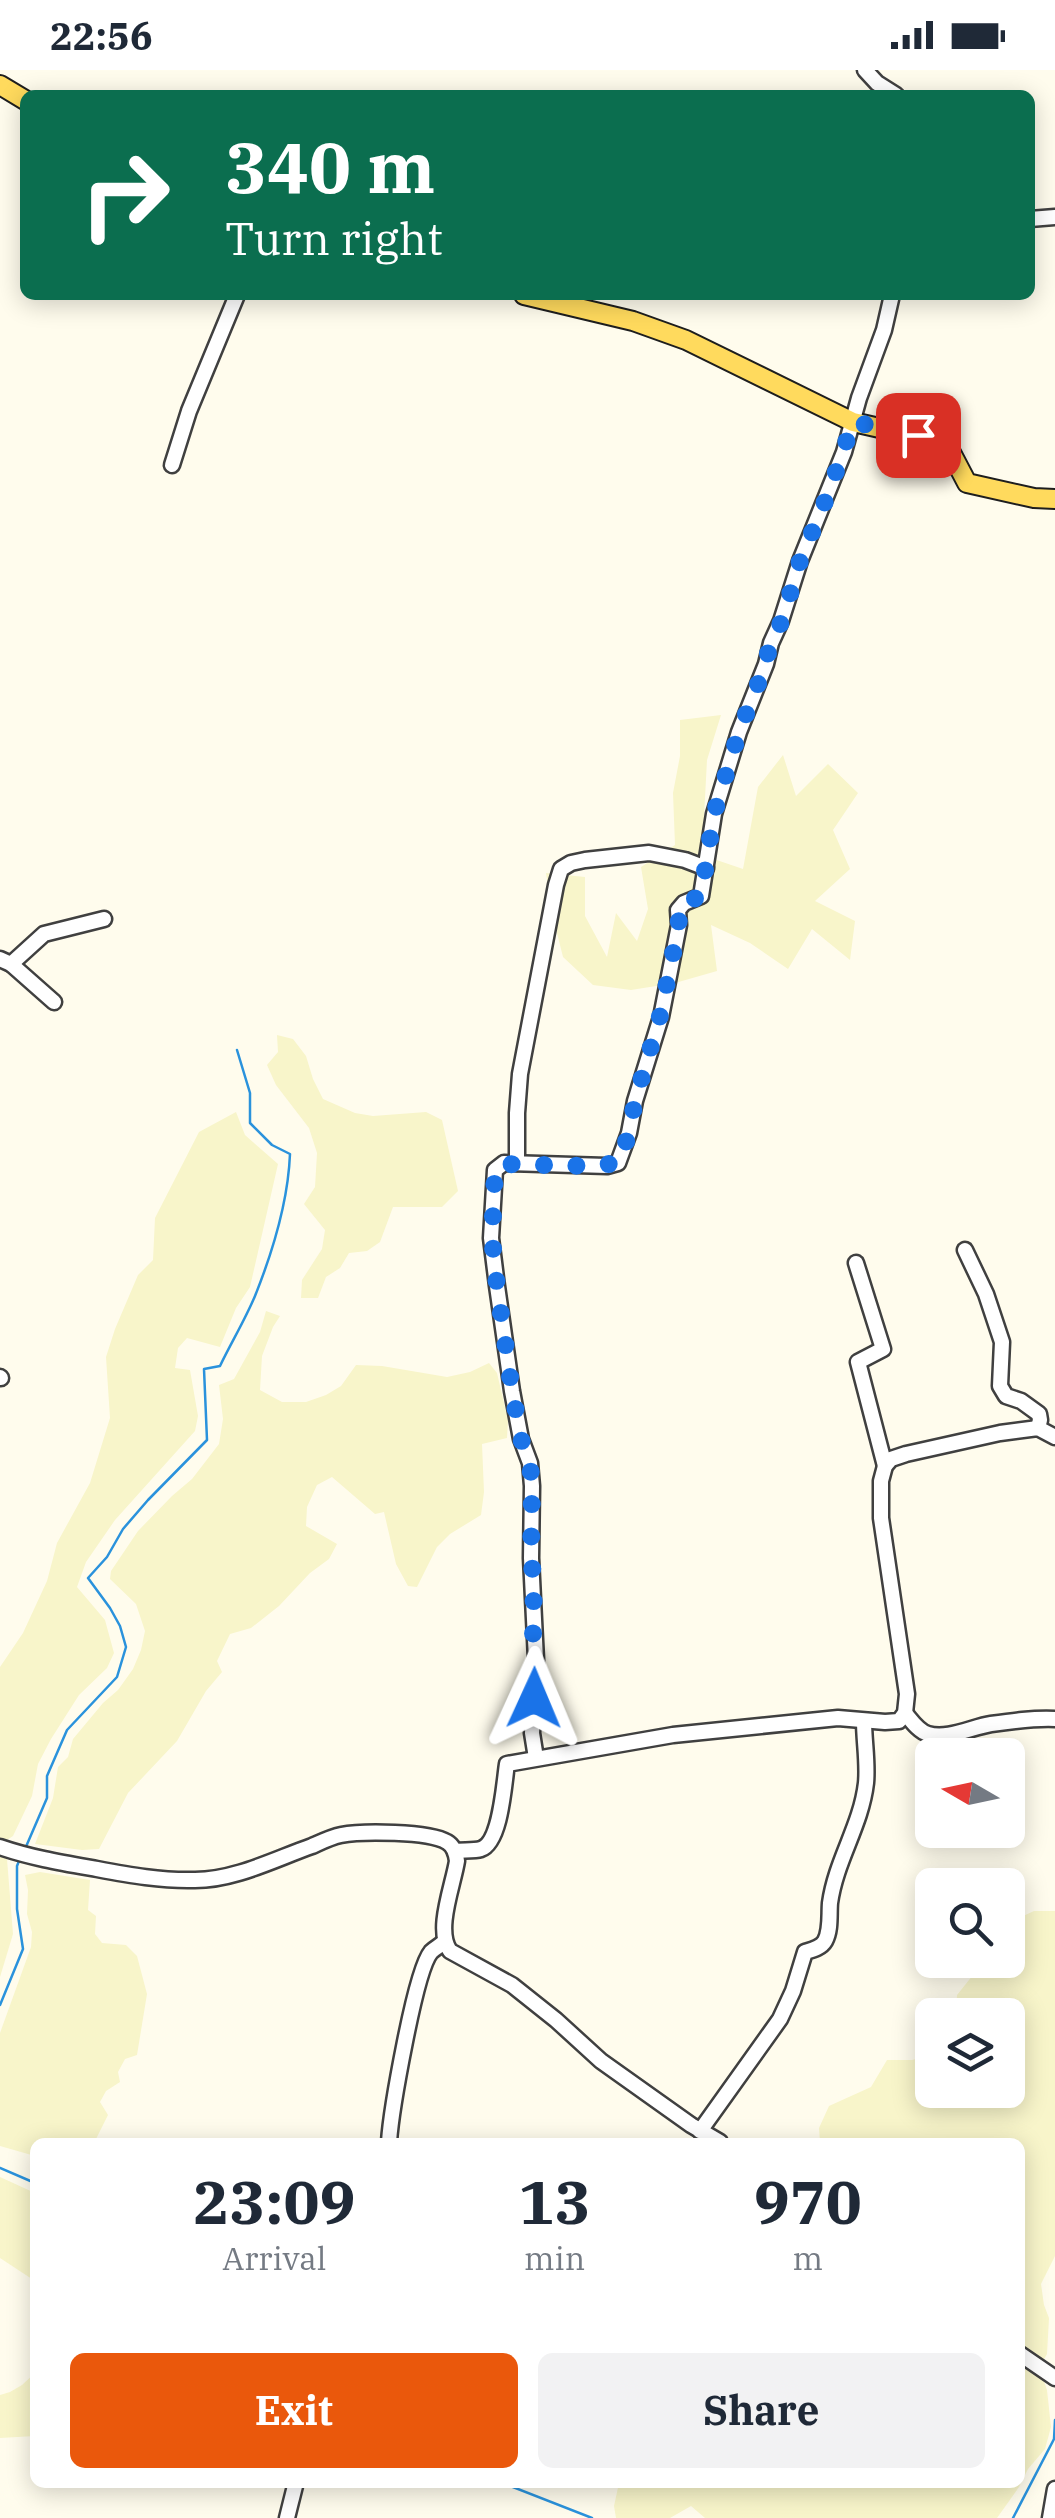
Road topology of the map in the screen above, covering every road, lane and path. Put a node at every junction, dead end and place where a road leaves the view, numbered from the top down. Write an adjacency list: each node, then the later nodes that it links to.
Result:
1 (864, 70): 2 (street)
2 (888, 90)
3 (235, 300): 7 (street)
4 (545, 300): 6 (main road)
5 (891, 300): 6 (street)
6 (853, 422): 8 (main road); 9 (street)
7 (172, 465)
8 (1055, 499)
9 (706, 868): 13 (street); 13 (street)
10 (104, 919): 11 (street)
11 (6, 961): 12 (street)
12 (54, 1002)
13 (518, 1163): 22 (street)
14 (966, 1250): 16 (street)
15 (856, 1263): 18 (street)
16 (1038, 1428): 17 (street); 18 (street)
17 (1055, 1438)
18 (885, 1466): 19 (street)
19 (905, 1713): 20 (street); 21 (street)
20 (1055, 1719)
21 (864, 1720): 22 (street); 26 (street)
22 (536, 1758): 24 (street)
23 (7, 1849): 24 (street)
24 (456, 1850): 25 (street)
25 (444, 1942): 26 (street); 27 (street)
26 (700, 2130): 28 (street)
27 (390, 2138)
28 (713, 2138)
29 (1025, 2357): 30 (street)
30 (1055, 2378)
31 (294, 2488): 33 (street)
32 (1055, 2489): 34 (street)
33 (287, 2518)
34 (1050, 2518)

